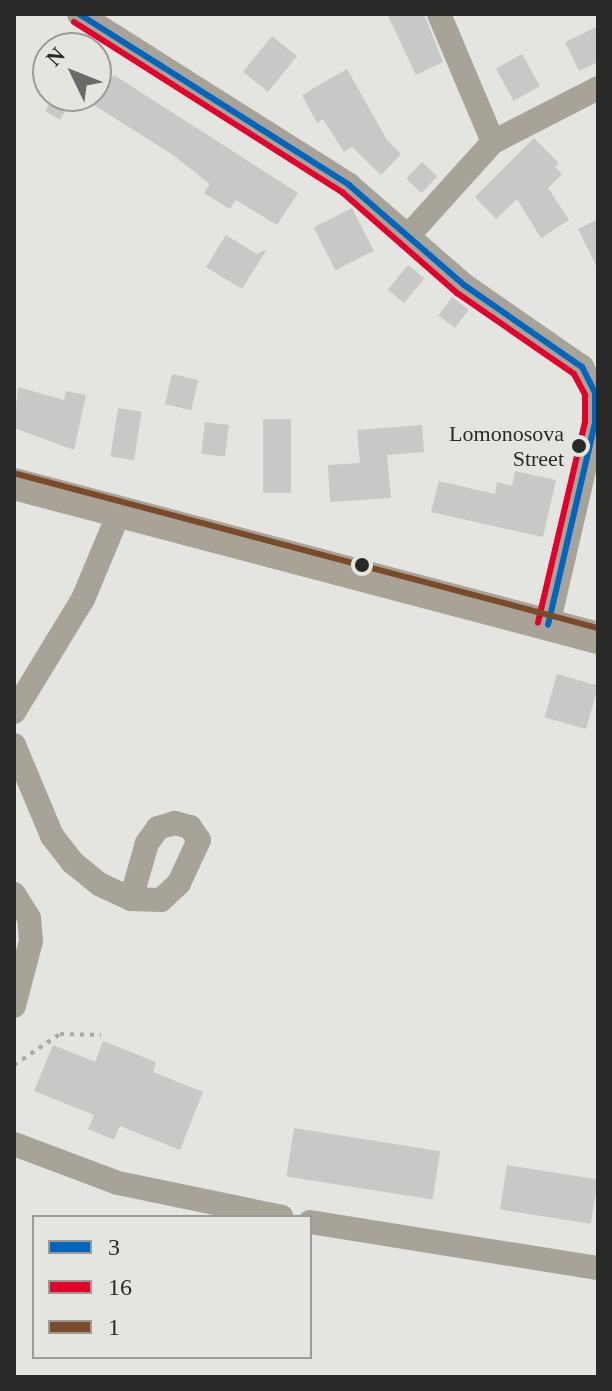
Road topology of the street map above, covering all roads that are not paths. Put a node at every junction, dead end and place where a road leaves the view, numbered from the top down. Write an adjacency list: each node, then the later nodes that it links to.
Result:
1 (79, 14): 5 (street)
2 (439, 14): 4 (street)
3 (598, 88): 4 (street)
4 (493, 142): 5 (street)
5 (408, 236): 6 (street)
6 (590, 359): 9 (street)
7 (14, 484): 8 (main road)
8 (119, 513): 9 (main road); 11 (street)
9 (548, 625): 10 (main road)
10 (598, 638)
11 (14, 712)
12 (14, 745): 14 (street)
13 (14, 894): 15 (street)
14 (131, 899)
15 (14, 1006)
16 (14, 1144): 17 (street)
17 (272, 1215)
18 (312, 1222): 19 (street)
19 (598, 1268)

